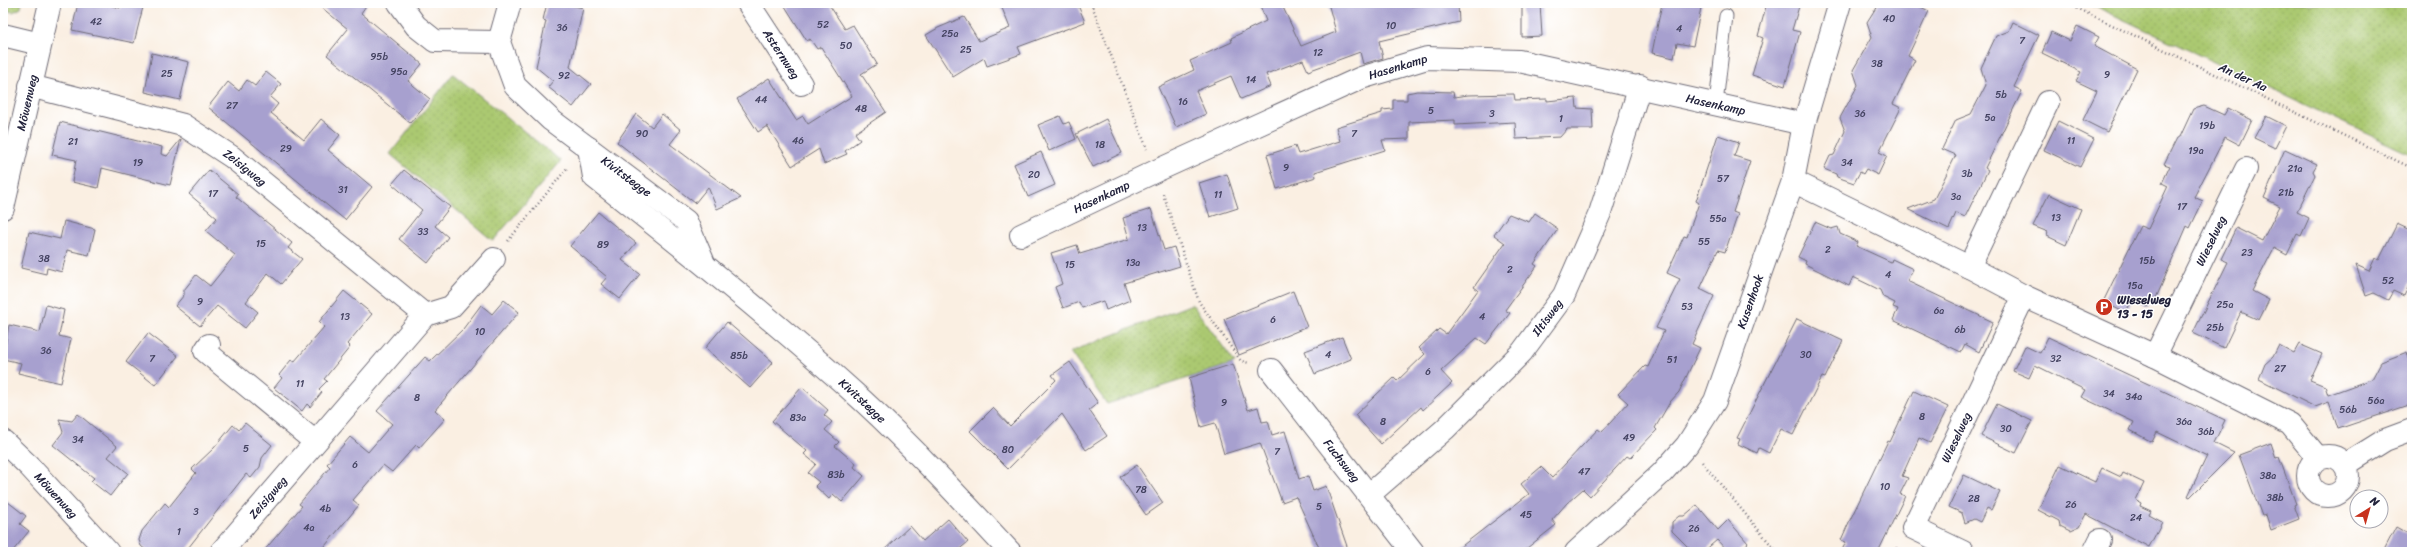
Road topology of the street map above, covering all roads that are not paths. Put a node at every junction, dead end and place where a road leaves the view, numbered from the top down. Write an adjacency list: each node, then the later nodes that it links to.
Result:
1 (50, 3): 9 (street, Möwenweg)
2 (399, 3): 8 (street)
3 (510, 3): 8 (street)
4 (748, 3): 10 (street, Asternweg)
5 (1840, 3): 15 (street, Kusenhook)
6 (1726, 16): 14 (lane)
7 (3, 35): 9 (street)
8 (499, 42): 35 (street, Kivitstegge)
9 (40, 44): 11 (street, Möwenweg)
10 (801, 84)
11 (30, 86): 18 (street, Möwenweg); 23 (street, Zeisigweg)
12 (1640, 86): 14 (street, Hasenkamp); 19 (street, Hasenkamp); 32 (street, Iltisweg)
13 (2048, 102): 21 (street)
14 (1716, 104): 15 (street, Hasenkamp)
15 (1804, 124): 17 (street, Kusenhook)
16 (2246, 169): 25 (street, Wieselweg)
17 (1793, 181): 21 (street); 37 (street, Kusenhook)
18 (3, 208)
19 (1021, 235)
20 (494, 259): 23 (street)
21 (1969, 267): 22 (street)
22 (2024, 296): 25 (street); 38 (street, Wieselweg)
23 (425, 315): 29 (street, Zeisigweg)
24 (209, 345): 29 (street)
25 (2155, 356): 30 (street)
26 (1270, 370): 32 (street, Fuchsweg)
27 (2412, 430): 31 (street)
28 (3, 441): 33 (street, Möwenweg)
29 (314, 441): 34 (street, Zeisigweg)
30 (2318, 458): 31 (street); 31 (street)
31 (2346, 465)
32 (1370, 494): 36 (street, Fuchsweg)
33 (108, 552)
34 (221, 552)
35 (1010, 552)
36 (1413, 552)
37 (1576, 552)
38 (1963, 552)

